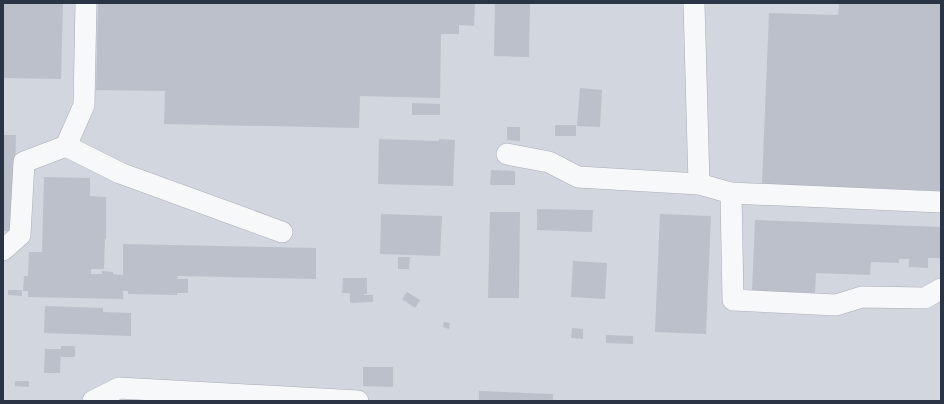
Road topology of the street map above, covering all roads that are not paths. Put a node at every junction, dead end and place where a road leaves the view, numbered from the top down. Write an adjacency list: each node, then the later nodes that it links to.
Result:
1 (86, 3): 3 (lane)
2 (694, 3): 5 (lane)
3 (66, 146): 8 (lane); 9 (lane)
4 (507, 154): 5 (lane)
5 (699, 184): 6 (lane)
6 (731, 193): 7 (lane); 10 (lane)
7 (941, 202)
8 (282, 232)
9 (3, 250)
10 (941, 289)
11 (93, 401): 12 (lane)
12 (358, 401)

